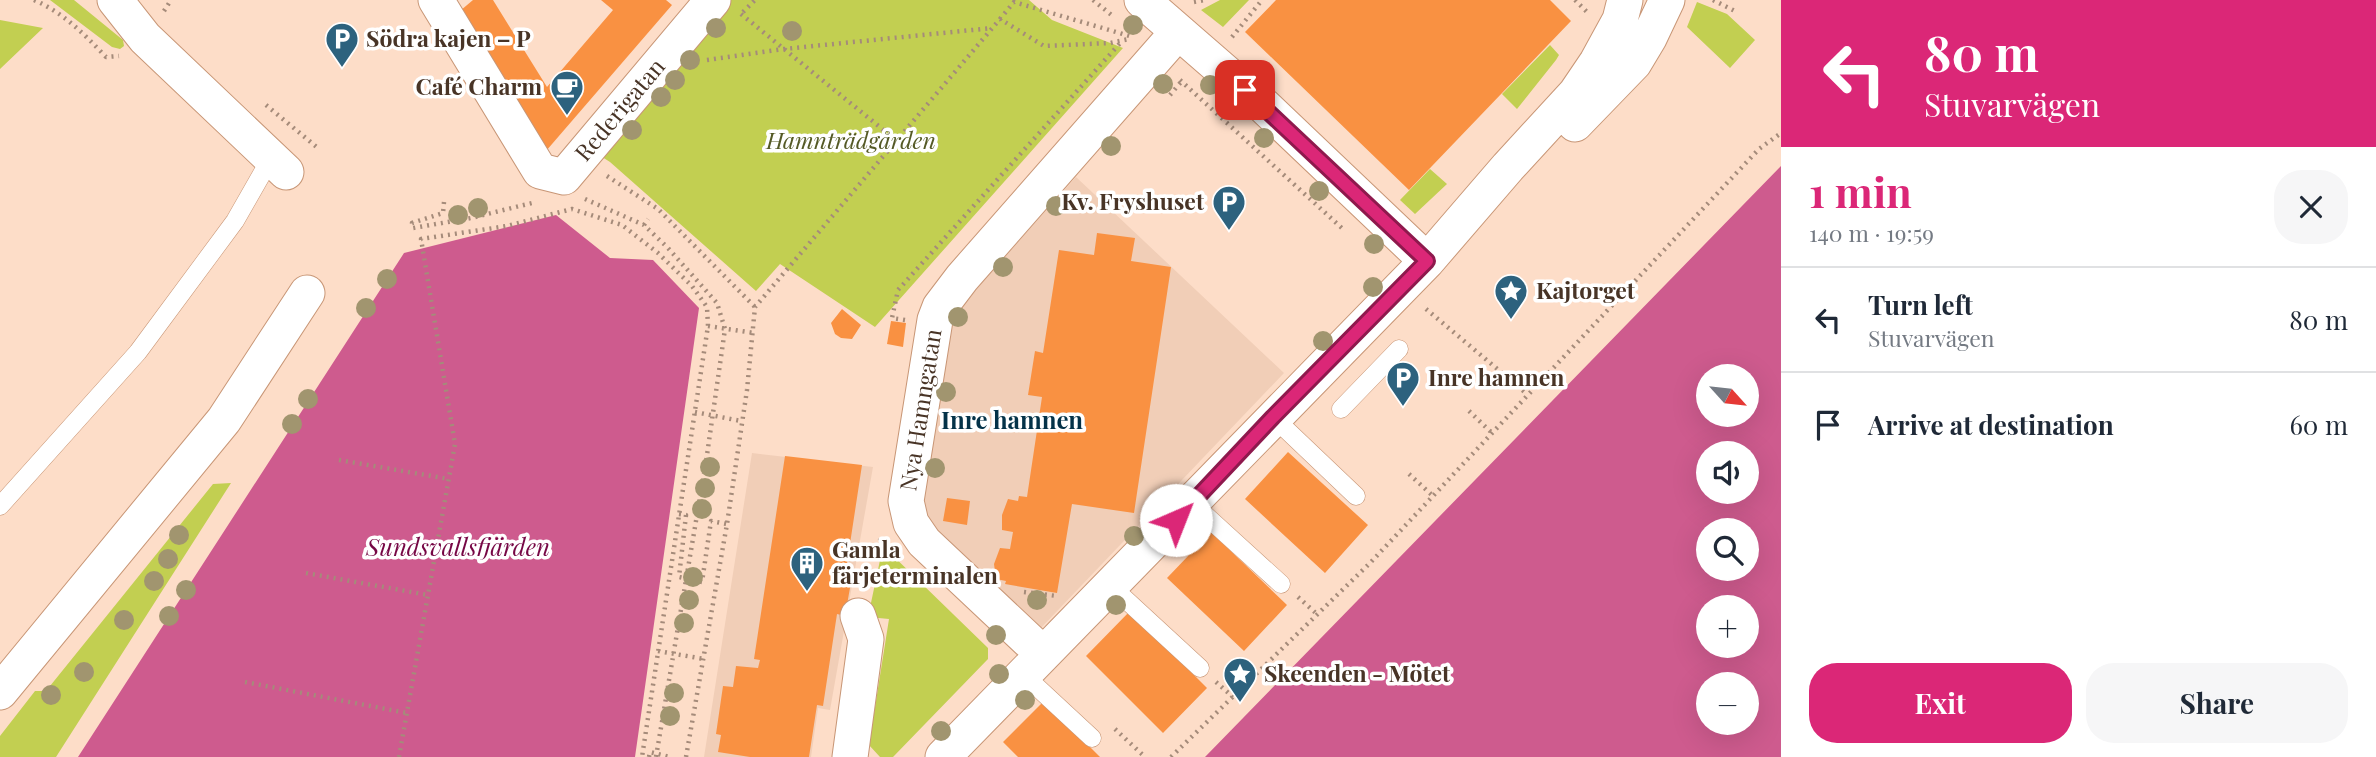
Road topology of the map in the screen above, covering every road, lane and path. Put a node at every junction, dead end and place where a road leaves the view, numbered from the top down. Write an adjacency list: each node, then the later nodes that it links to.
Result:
1 (114, 0): 25 (street)
2 (436, 0): 26 (street, Rederigatan)
3 (1093, 0): 13 (path)
4 (1262, 0): 18 (path)
5 (1575, 0): 12 (path)
6 (1625, 0): 27 (street)
7 (1667, 0): 27 (street)
8 (1713, 0): 11 (path)
9 (1013, 1): 14 (path); 17 (path)
10 (723, 4): 19 (path); 26 (street, Rederigatan)
11 (1735, 11)
12 (1591, 15)
13 (1131, 17): 17 (street); 17 (path)
14 (1000, 19): 15 (path); 16 (path)
15 (992, 28): 19 (path); 24 (path)
16 (1123, 40): 17 (path); 41 (path)
17 (1153, 40): 21 (path); 37 (street); 76 (street, Nya Hamngatan)
18 (1229, 40)
19 (784, 49): 20 (path); 24 (path)
20 (699, 61)
21 (1181, 82): 22 (path); 36 (path)
22 (1164, 101)
23 (1781, 133): 46 (path)
24 (897, 141): 40 (path)
25 (279, 165): 60 (lane)
26 (570, 186): 30 (path); 40 (path)
27 (1490, 190): 37 (street)
28 (444, 202): 32 (path)
29 (534, 202): 32 (path)
30 (631, 218): 33 (path); 34 (path)
31 (648, 219): 33 (path)
32 (446, 222): 35 (path)
33 (644, 225): 43 (path)
34 (626, 227): 35 (path); 42 (path)
35 (453, 234): 56 (path)
36 (1351, 237)
37 (1427, 261): 38 (street)
38 (1401, 286): 46 (path); 51 (street)
39 (307, 293): 79 (street)
40 (755, 307): 44 (path)
41 (910, 320)
42 (708, 326): 43 (path); 49 (path)
43 (725, 329): 44 (path); 50 (path)
44 (754, 333): 52 (path)
45 (1399, 349): 47 (lane)
46 (1527, 394): 53 (path)
47 (1341, 409)
48 (1469, 411): 53 (path)
49 (695, 412): 50 (path); 61 (path)
50 (711, 415): 52 (path); 65 (path)
51 (1273, 417): 57 (lane); 59 (street)
52 (741, 421): 62 (path)
53 (1492, 433): 58 (path)
54 (339, 460): 56 (path)
55 (1409, 474): 58 (path)
56 (449, 480): 69 (path)
57 (1356, 496)
58 (1433, 496): 71 (path)
59 (1192, 503): 66 (street); 67 (lane)
60 (0, 506)
61 (679, 514): 65 (path); 73 (path)
62 (727, 523): 65 (path); 75 (path)
63 (881, 539): 72 (path)
64 (306, 573): 69 (path)
65 (686, 578): 74 (path)
66 (1111, 586): 76 (street); 77 (lane)
67 (1287, 588): 71 (path)
68 (1014, 591): 70 (path)
69 (428, 595): 81 (path)
70 (1065, 597)
71 (1318, 615): 80 (path)
72 (858, 616): 89 (street)
73 (658, 651): 74 (path); 85 (path)
74 (675, 653): 75 (path); 83 (path)
75 (704, 659): 88 (path)
76 (1033, 664): 82 (lane); 90 (street)
77 (1205, 672): 80 (path)
78 (245, 682): 81 (path)
79 (0, 691)
80 (1233, 697): 91 (path)
81 (407, 713): 84 (path)
82 (1092, 738)
83 (656, 755): 86 (path); 87 (path)
84 (399, 757)
85 (642, 757)
86 (649, 757)
87 (670, 757)
88 (686, 757)
89 (850, 757)
90 (943, 757)
91 (1171, 757)

